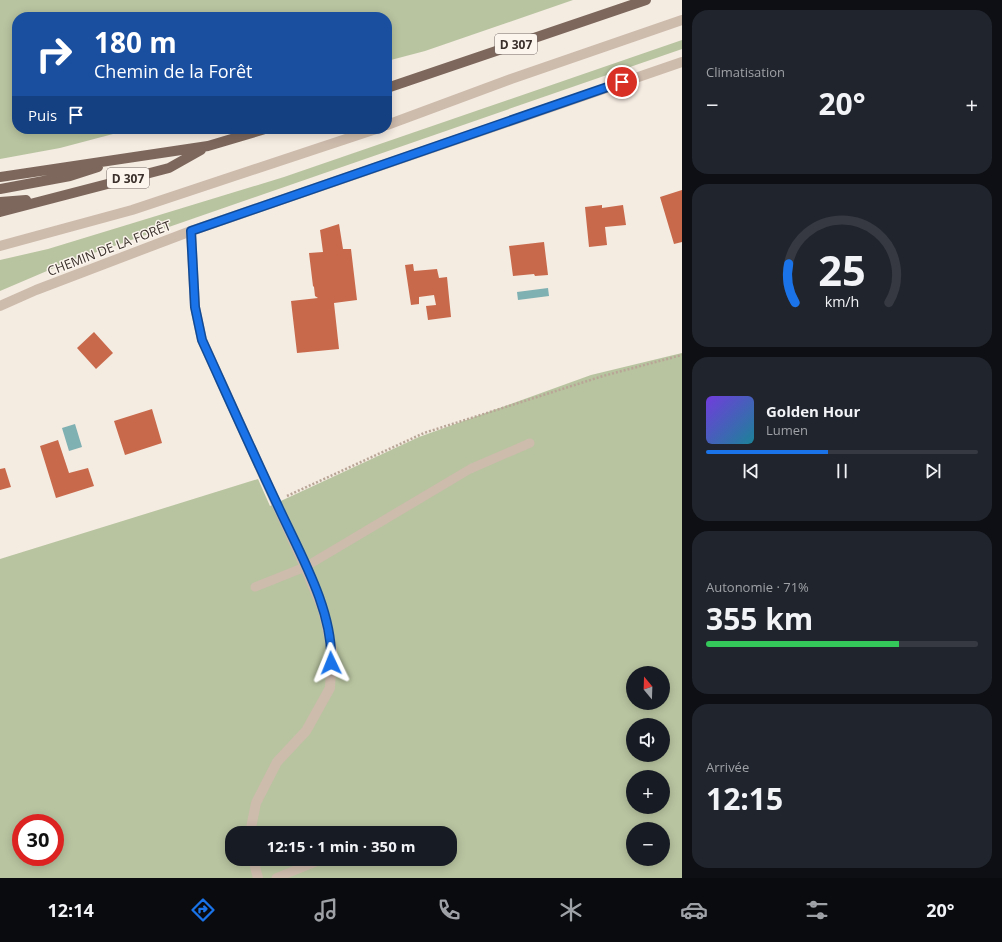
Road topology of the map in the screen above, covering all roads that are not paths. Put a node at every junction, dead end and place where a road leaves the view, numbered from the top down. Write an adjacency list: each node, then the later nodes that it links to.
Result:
1 (646, 0): 4 (main road, D 307)
2 (682, 20): 5 (street)
3 (682, 62): 15 (street, CHEMIN DE LA FORÊT)
4 (392, 86)
5 (392, 123)
6 (248, 134): 8 (main road, D 307)
7 (361, 134): 16 (street)
8 (208, 146): 9 (main road, D 307); 12 (main road, D 307)
9 (120, 160): 10 (main road); 11 (main road, D 307)
10 (0, 177)
11 (0, 189)
12 (45, 199): 13 (main road, D 307); 14 (main road)
13 (0, 202)
14 (0, 212)
15 (191, 231): 17 (street, CHEMIN DE LA FORÊT); 19 (street)
16 (0, 246)
17 (0, 306)
18 (530, 443): 19 (lane)
19 (305, 567): 20 (lane); 21 (street)
20 (255, 587)
21 (251, 826)
22 (255, 866): 24 (street)
23 (306, 866): 25 (lane)
24 (258, 878)
25 (276, 878)

